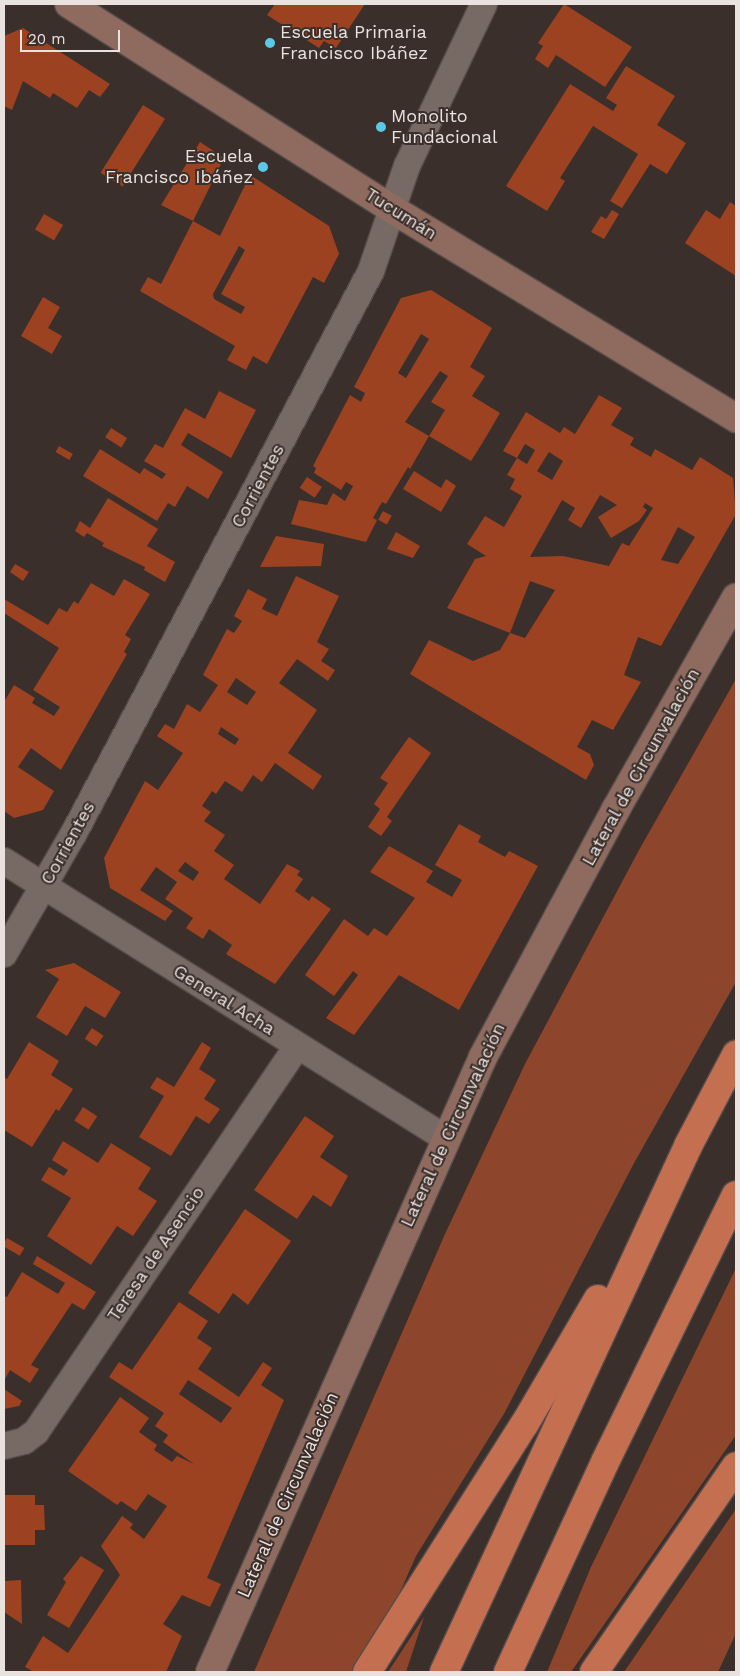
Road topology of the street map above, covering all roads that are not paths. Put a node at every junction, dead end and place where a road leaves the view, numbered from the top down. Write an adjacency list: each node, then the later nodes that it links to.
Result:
1 (70, 4): 3 (street, Tucumán)
2 (484, 4): 3 (street, Corrientes)
3 (392, 209): 4 (street, Tucumán); 7 (street, Corrientes)
4 (736, 418)
5 (736, 598): 11 (street, Lateral de Circunvalación)
6 (4, 861): 7 (street, General Acha)
7 (43, 887): 8 (street, Corrientes); 9 (street, General Acha)
8 (4, 954)
9 (297, 1046): 11 (street, General Acha); 14 (street, Teresa de Asencio)
10 (736, 1055): 12 (highway)
11 (445, 1138): 16 (street, Lateral de Circunvalación)
12 (689, 1144): 17 (highway); 18 (highway)
13 (736, 1195): 19 (highway)
14 (4, 1446)
15 (736, 1466): 20 (highway)
16 (210, 1672)
17 (367, 1672)
18 (444, 1672)
19 (508, 1672)
20 (594, 1672)

